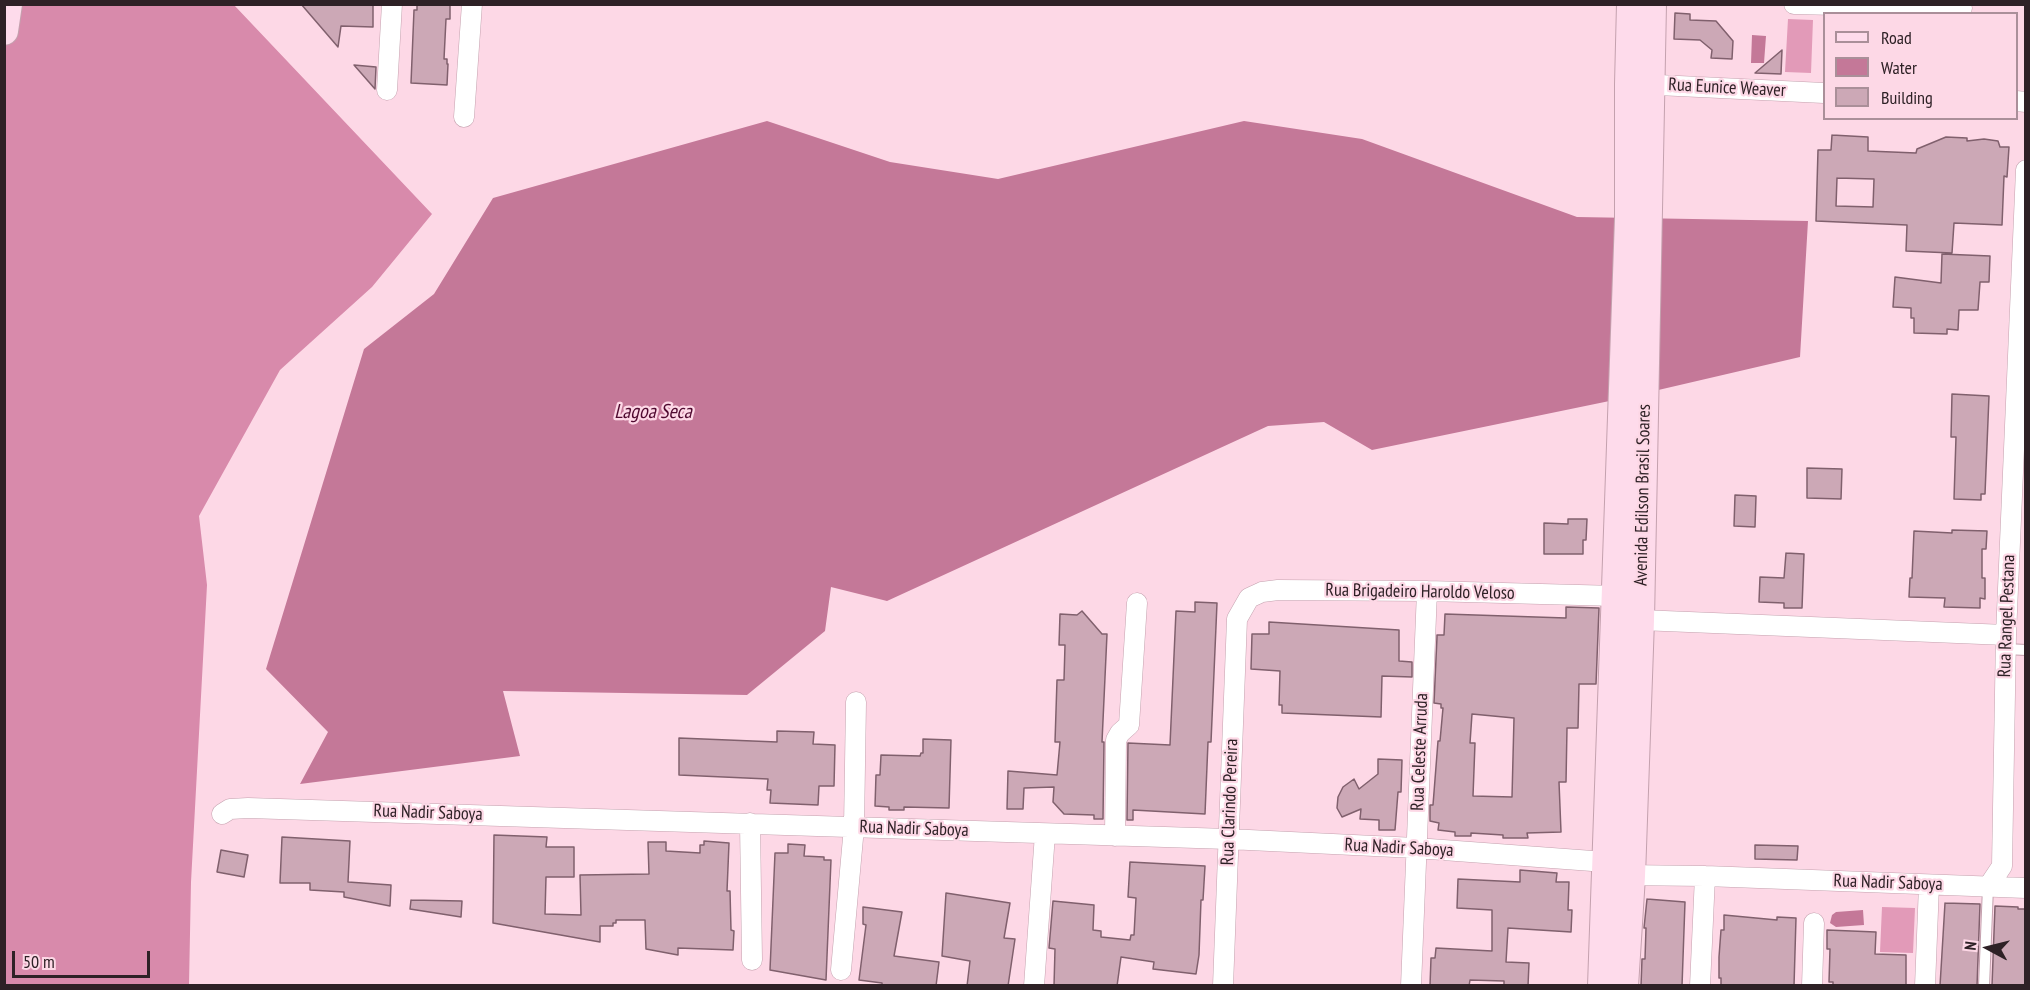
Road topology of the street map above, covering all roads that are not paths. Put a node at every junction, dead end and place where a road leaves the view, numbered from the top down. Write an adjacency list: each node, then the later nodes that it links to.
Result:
1 (8, 4): 9 (main road)
2 (392, 4): 11 (street)
3 (472, 4): 13 (street)
4 (1631, 4): 10 (main road, Avenida Edilson Brasil Soares)
5 (1652, 4): 10 (main road, Avenida Edilson Brasil Soares)
6 (1794, 4): 7 (street)
7 (1847, 5): 8 (street)
8 (1962, 9)
9 (4, 31)
10 (1640, 84): 12 (street, Rua Eunice Weaver); 16 (main road, Avenida Edilson Brasil Soares)
11 (387, 90)
12 (1823, 93)
13 (464, 117)
14 (2025, 170): 15 (street, Rua Rangel Pestana)
15 (2021, 384): 22 (street, Rua Rangel Pestana)
16 (1634, 395): 18 (main road, Avenida Edilson Brasil Soares); 21 (main road, Avenida Edilson Brasil Soares)
17 (1426, 591): 18 (street, Rua Brigadeiro Haroldo Veloso); 20 (street, Rua Brigadeiro Haroldo Veloso); 31 (street, Rua Celeste Arruda)
18 (1617, 596): 32 (main road, Avenida Edilson Brasil Soares)
19 (1137, 603): 29 (street)
20 (1237, 619): 30 (street, Rua Clarindo Pereira)
21 (1640, 620): 22 (street); 32 (main road, Avenida Edilson Brasil Soares)
22 (2006, 642): 23 (lane); 35 (street, Rua Rangel Pestana)
23 (2025, 650)
24 (856, 702): 27 (street)
25 (222, 814): 26 (street, Rua Nadir Saboya)
26 (750, 823): 27 (street, Rua Nadir Saboya); 38 (street)
27 (854, 827): 28 (street, Rua Nadir Saboya); 39 (street)
28 (1045, 834): 29 (street, Rua Nadir Saboya); 40 (street)
29 (1115, 836): 30 (street, Rua Nadir Saboya)
30 (1228, 839): 31 (street, Rua Nadir Saboya); 41 (street, Rua Clarindo Pereira)
31 (1416, 848): 32 (street, Rua Nadir Saboya); 42 (street, Rua Celeste Arruda)
32 (1614, 871): 33 (street, Rua Nadir Saboya); 43 (main road, Avenida Edilson Brasil Soares); 44 (main road, Avenida Edilson Brasil Soares)
33 (1705, 876): 34 (street, Rua Nadir Saboya); 45 (street)
34 (1929, 885): 35 (street, Rua Nadir Saboya); 47 (street)
35 (1988, 887): 36 (street, Rua Nadir Saboya); 48 (lane, Rua Rangel Pestana)
36 (2025, 888)
37 (1814, 923): 46 (street)
38 (752, 960)
39 (841, 970)
40 (1034, 986)
41 (1223, 986)
42 (1411, 986)
43 (1602, 986)
44 (1624, 986)
45 (1700, 986)
46 (1812, 986)
47 (1924, 986)
48 (1984, 986)

